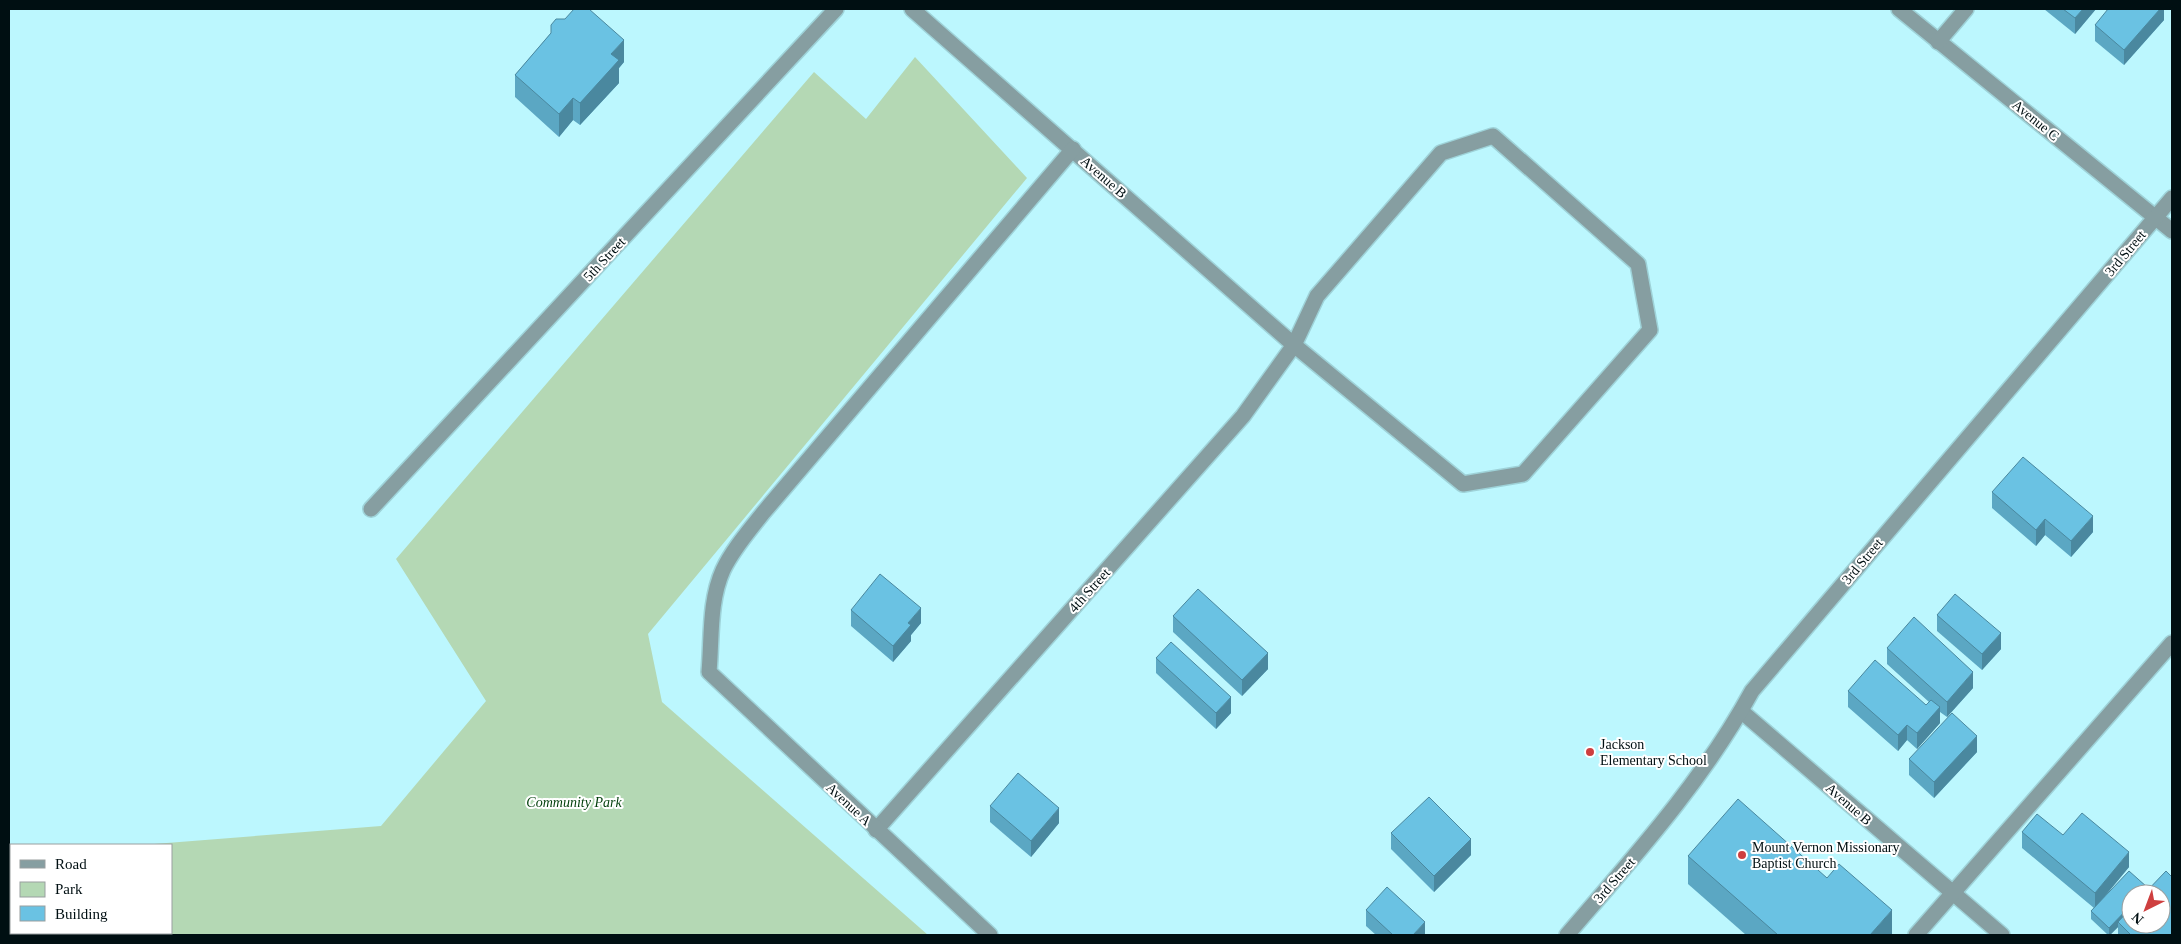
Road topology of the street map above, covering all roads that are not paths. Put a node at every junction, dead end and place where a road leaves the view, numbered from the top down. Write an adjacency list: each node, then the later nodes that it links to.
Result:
1 (836, 9): 11 (street, 5th Street)
2 (912, 9): 6 (street, Avenue B)
3 (1899, 9): 5 (street, Avenue C)
4 (1966, 9): 5 (street)
5 (1938, 42): 8 (street, Avenue C)
6 (1073, 149): 10 (street, Avenue B); 14 (street, Avenue A)
7 (2172, 198): 8 (street, 3rd Street)
8 (2156, 217): 9 (street, Avenue C); 13 (street, 3rd Street)
9 (2172, 230)
10 (1294, 346): 10 (street, Avenue B); 14 (street, 4th Street)
11 (371, 509)
12 (2172, 643): 15 (street)
13 (1741, 711): 15 (street, Avenue B); 17 (street, 3rd Street)
14 (876, 830): 16 (street, Avenue A)
15 (1953, 893): 18 (street); 19 (street, Avenue B)
16 (990, 935)
17 (1566, 935)
18 (1916, 935)
19 (2002, 935)

